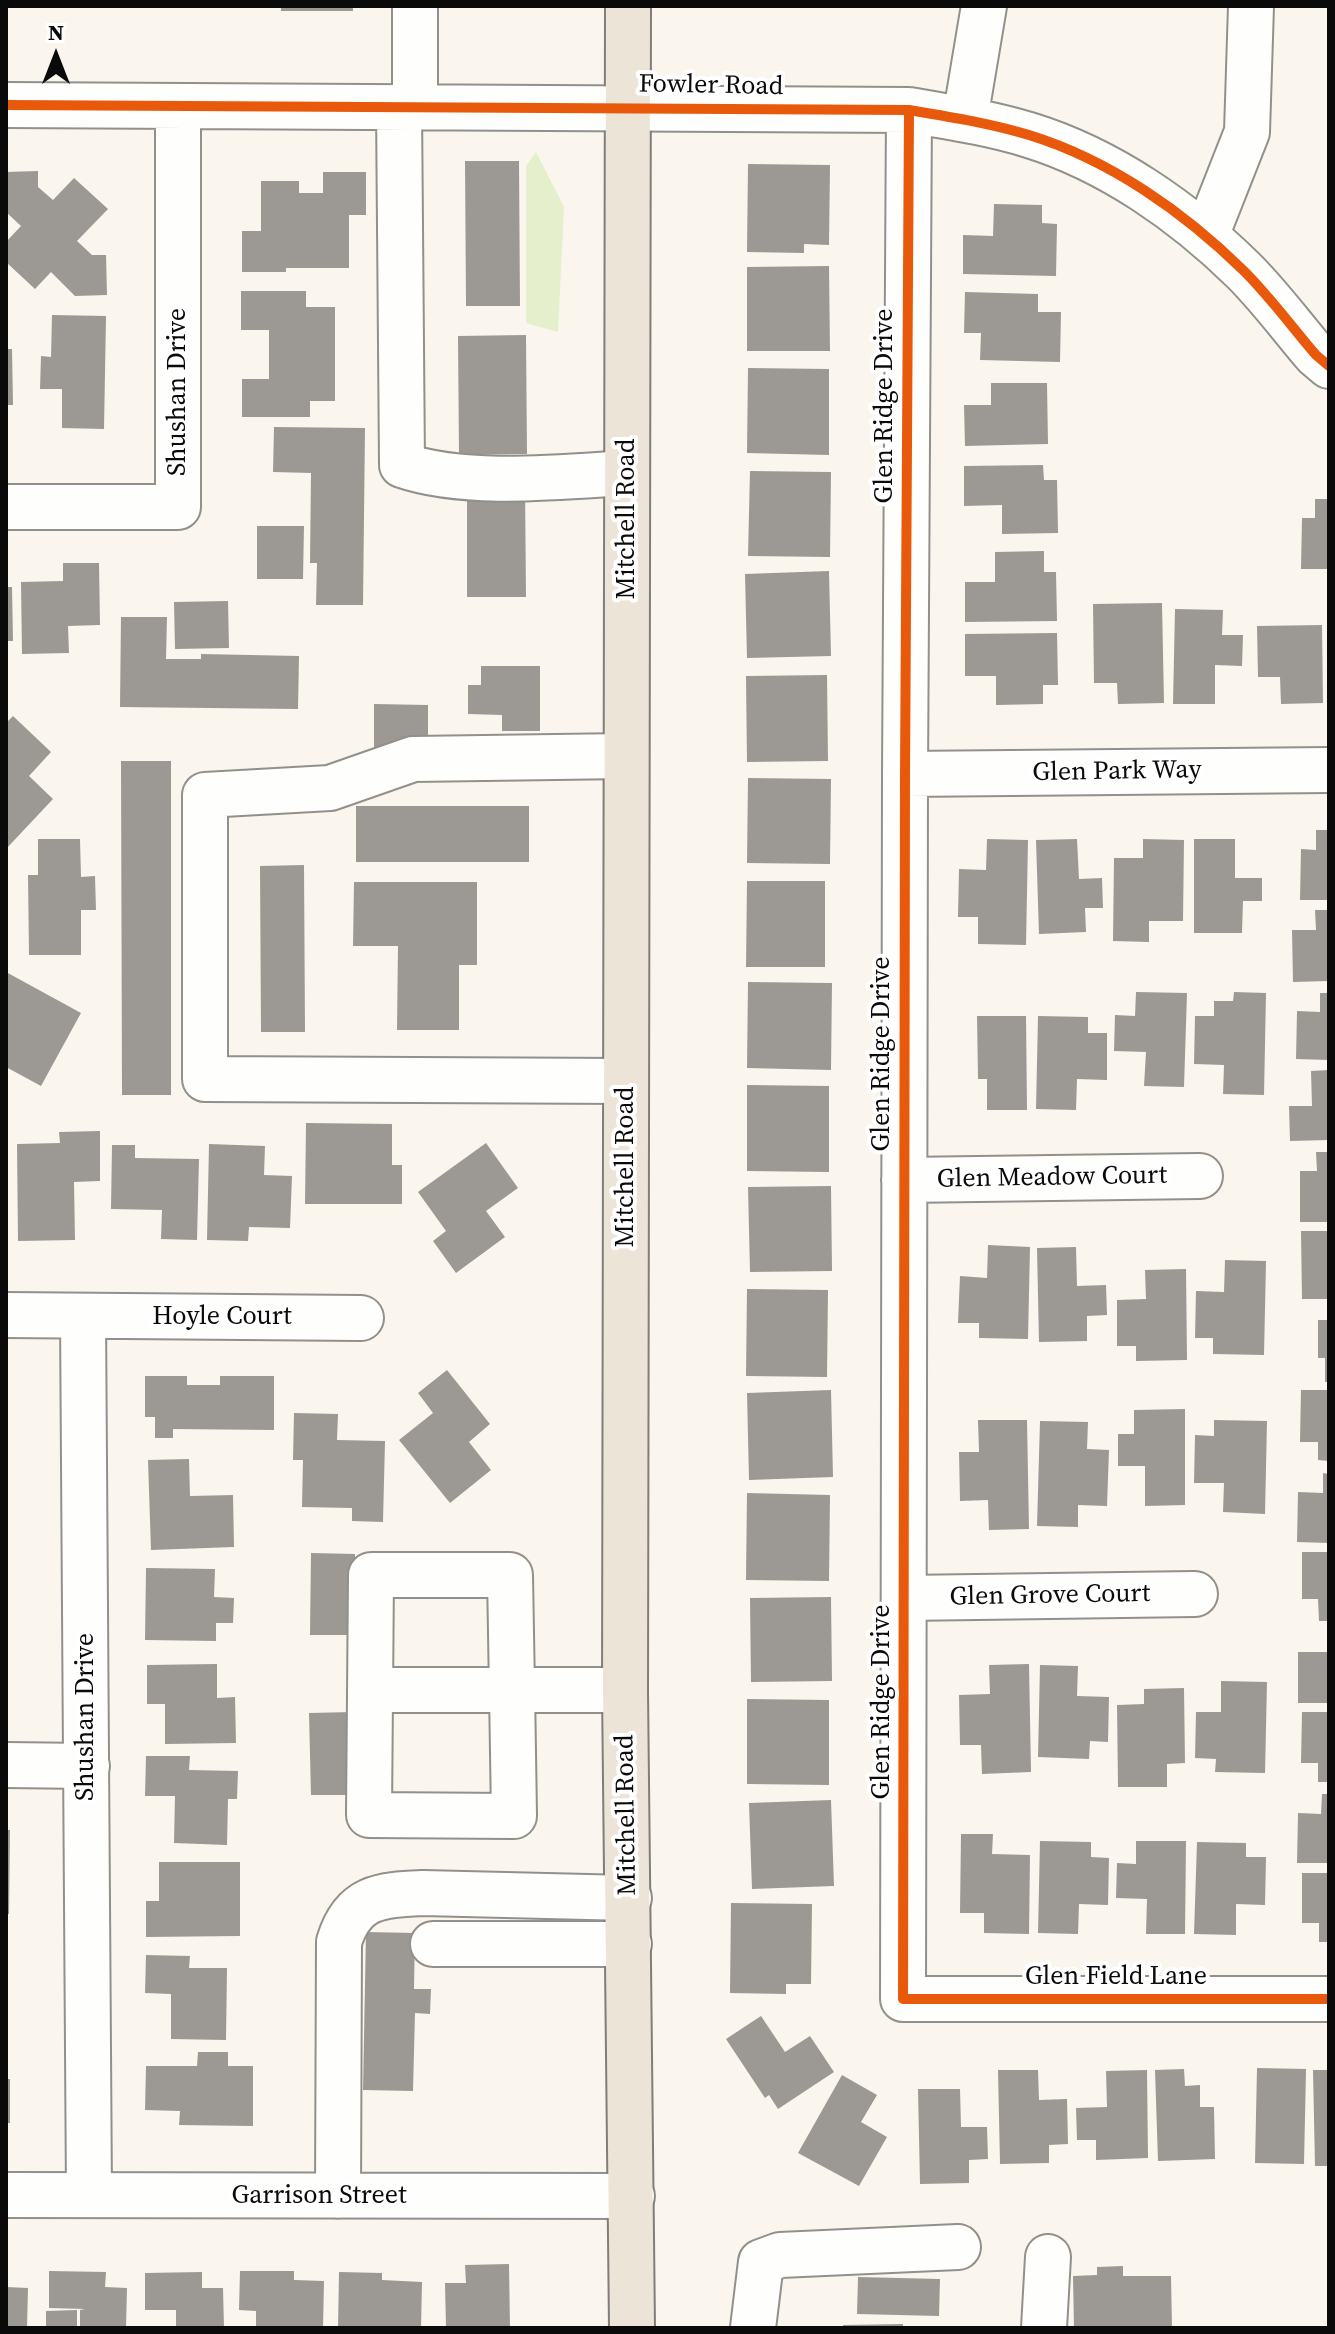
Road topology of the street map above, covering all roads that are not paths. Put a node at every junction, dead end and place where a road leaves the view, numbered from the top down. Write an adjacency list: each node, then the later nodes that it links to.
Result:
1 (415, 6): 7 (street)
2 (628, 6): 8 (main road, Mitchell Road)
3 (984, 6): 10 (street)
4 (1251, 6): 11 (street)
5 (6, 105): 6 (street, Fowler Road)
6 (178, 106): 7 (street, Fowler Road); 14 (street, Shushan Drive)
7 (407, 106): 8 (street, Fowler Road); 13 (street)
8 (628, 107): 9 (street, Fowler Road); 13 (main road, Mitchell Road)
9 (909, 110): 10 (street, Fowler Road); 17 (street, Glen Ridge Drive)
10 (965, 119): 11 (street, Fowler Road)
11 (1206, 236): 12 (street, Fowler Road)
12 (1329, 366)
13 (627, 473): 15 (main road, Mitchell Road)
14 (6, 507)
15 (626, 756): 18 (main road, Mitchell Road); 18 (street)
16 (1329, 770): 17 (street, Glen Park Way)
17 (905, 774): 20 (street, Glen Ridge Drive)
18 (626, 1081): 28 (main road, Mitchell Road)
19 (1200, 1176): 20 (street, Glen Meadow Court)
20 (904, 1180): 25 (street, Glen Ridge Drive)
21 (6, 1315): 22 (street)
22 (83, 1316): 23 (street, Hoyle Court); 30 (street, Shushan Drive)
23 (361, 1318)
24 (1195, 1594): 25 (street, Glen Grove Court)
25 (904, 1598): 34 (street, Glen Ridge Drive)
26 (370, 1690): 27 (street); 27 (street); 27 (street)
27 (512, 1690): 28 (street)
28 (625, 1690): 31 (main road, Mitchell Road)
29 (6, 1765): 30 (street)
30 (87, 1766): 37 (street, Shushan Drive)
31 (629, 1898): 33 (main road, Mitchell Road); 38 (street)
32 (433, 1944): 33 (street)
33 (629, 1944): 39 (main road, Mitchell Road)
34 (903, 1999): 35 (street, Glen Field Lane)
35 (1329, 1999)
36 (6, 2195): 37 (street, Garrison Street)
37 (89, 2195): 38 (street, Garrison Street)
38 (338, 2196): 39 (street, Garrison Street)
39 (632, 2196): 42 (main road, Mitchell Road)
40 (958, 2247): 43 (street)
41 (1048, 2257): 44 (street)
42 (632, 2328)
43 (753, 2328)
44 (1044, 2328)

